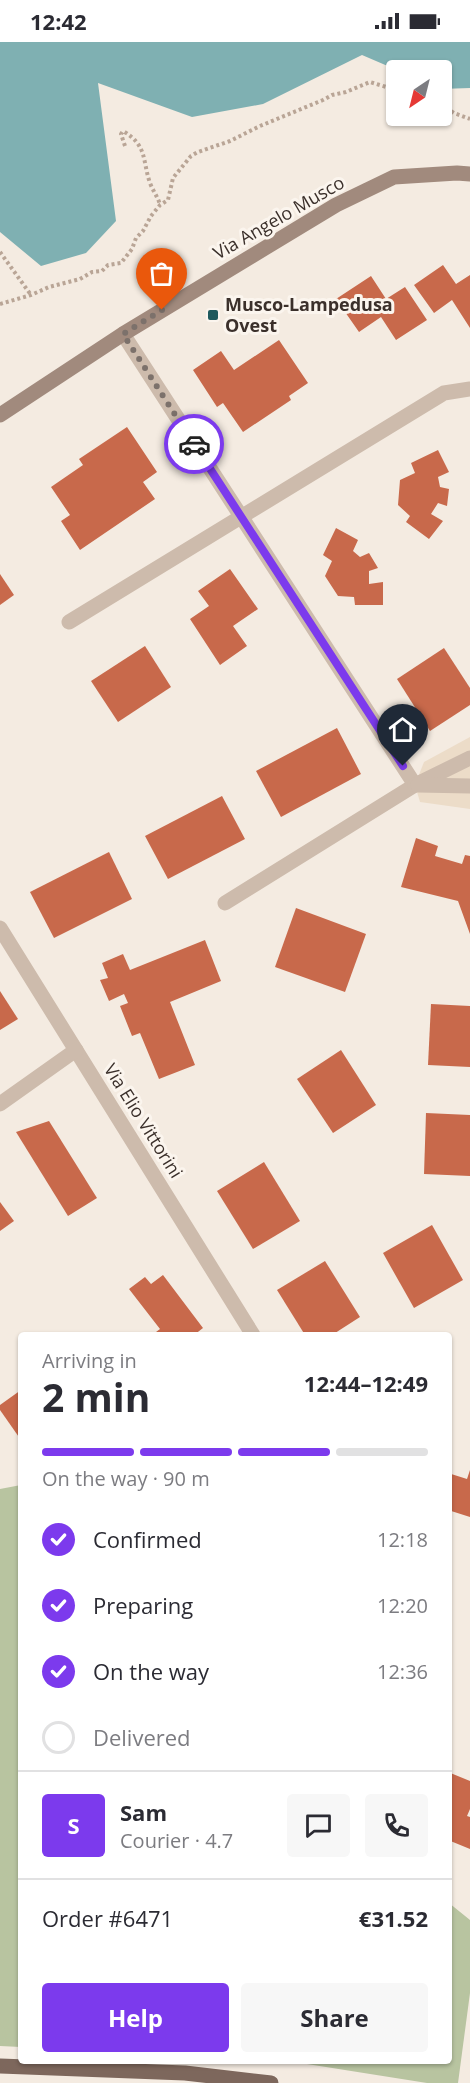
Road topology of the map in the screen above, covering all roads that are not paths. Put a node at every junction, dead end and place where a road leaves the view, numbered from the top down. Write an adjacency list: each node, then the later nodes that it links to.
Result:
1 (470, 174): 2 (main road, Via Angelo Musco)
2 (123, 334): 4 (main road, Via Angelo Musco); 5 (street)
3 (470, 389): 5 (street)
4 (0, 415)
5 (242, 517): 6 (street); 8 (street)
6 (69, 622)
7 (470, 758): 8 (street)
8 (415, 785): 9 (street); 10 (street)
9 (470, 786)
10 (225, 903)
11 (0, 928): 12 (street, Via Elio Vittorini)
12 (76, 1050): 13 (street); 14 (street, Via Elio Vittorini)
13 (0, 1104)
14 (252, 1332)
15 (0, 2066): 16 (main road)
16 (271, 2083)

